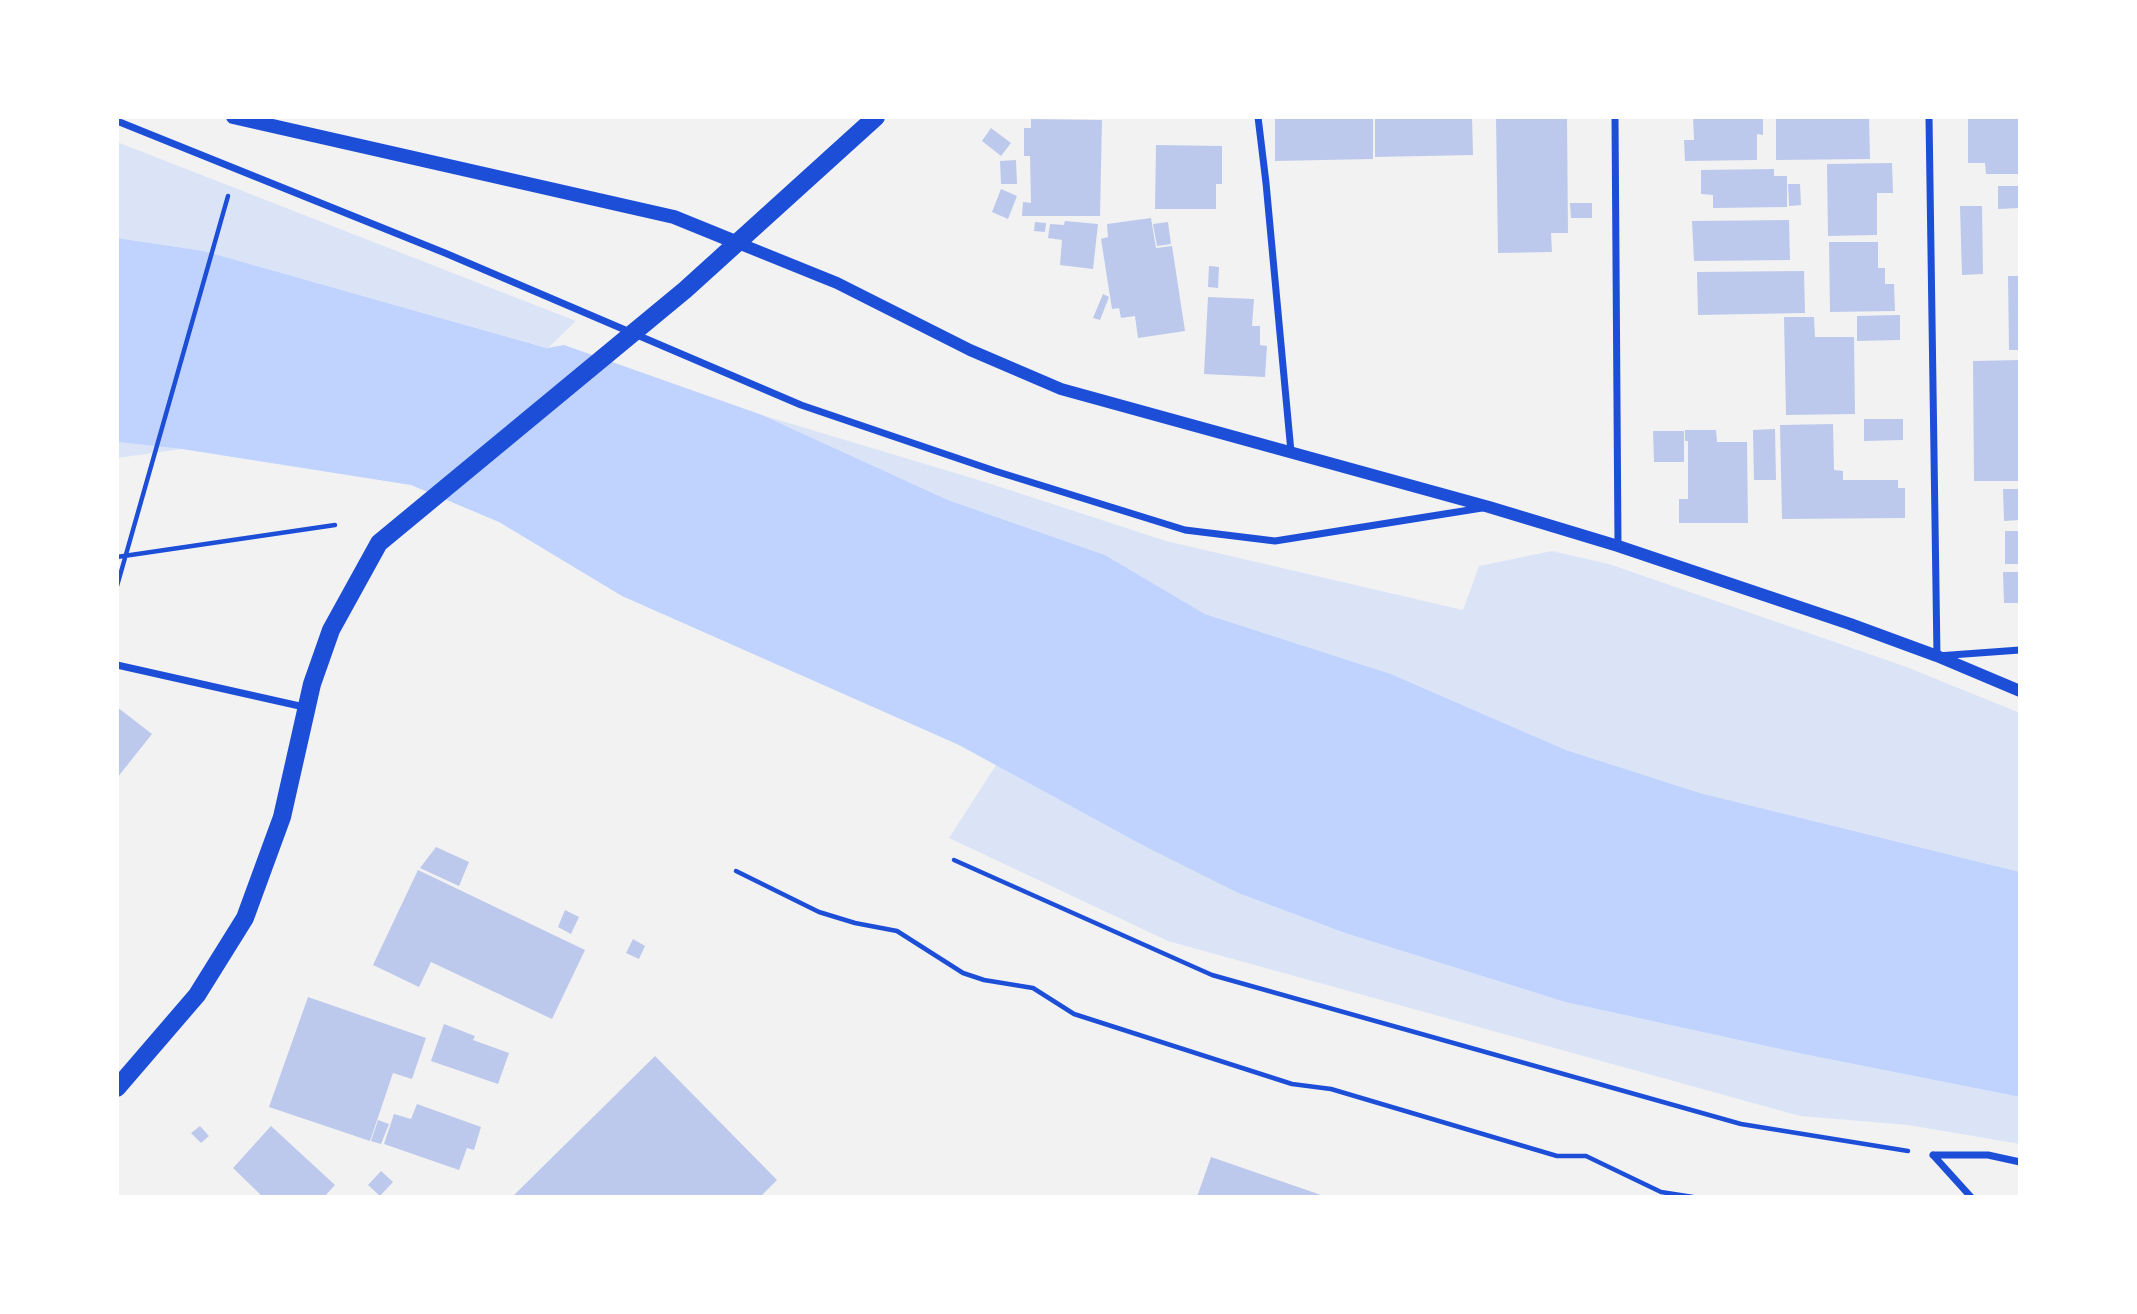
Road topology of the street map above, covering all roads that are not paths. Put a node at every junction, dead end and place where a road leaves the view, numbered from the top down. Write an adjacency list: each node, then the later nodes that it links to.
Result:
1 (233, 117): 6 (main road)
2 (876, 117): 8 (main road)
3 (1258, 117): 9 (street)
4 (1615, 117): 11 (street)
5 (1929, 117): 13 (street)
6 (255, 120): 8 (main road)
7 (117, 121): 10 (street)
8 (738, 243): 9 (street); 16 (main road)
9 (1291, 453): 10 (street)
10 (1489, 507): 11 (street)
11 (1618, 546): 13 (street)
12 (2020, 650): 13 (street)
13 (1937, 656): 15 (street)
14 (117, 665): 16 (street)
15 (2020, 691)
16 (306, 708): 17 (main road)
17 (117, 1088)
18 (2020, 1162): 19 (street)
19 (1971, 1197)

